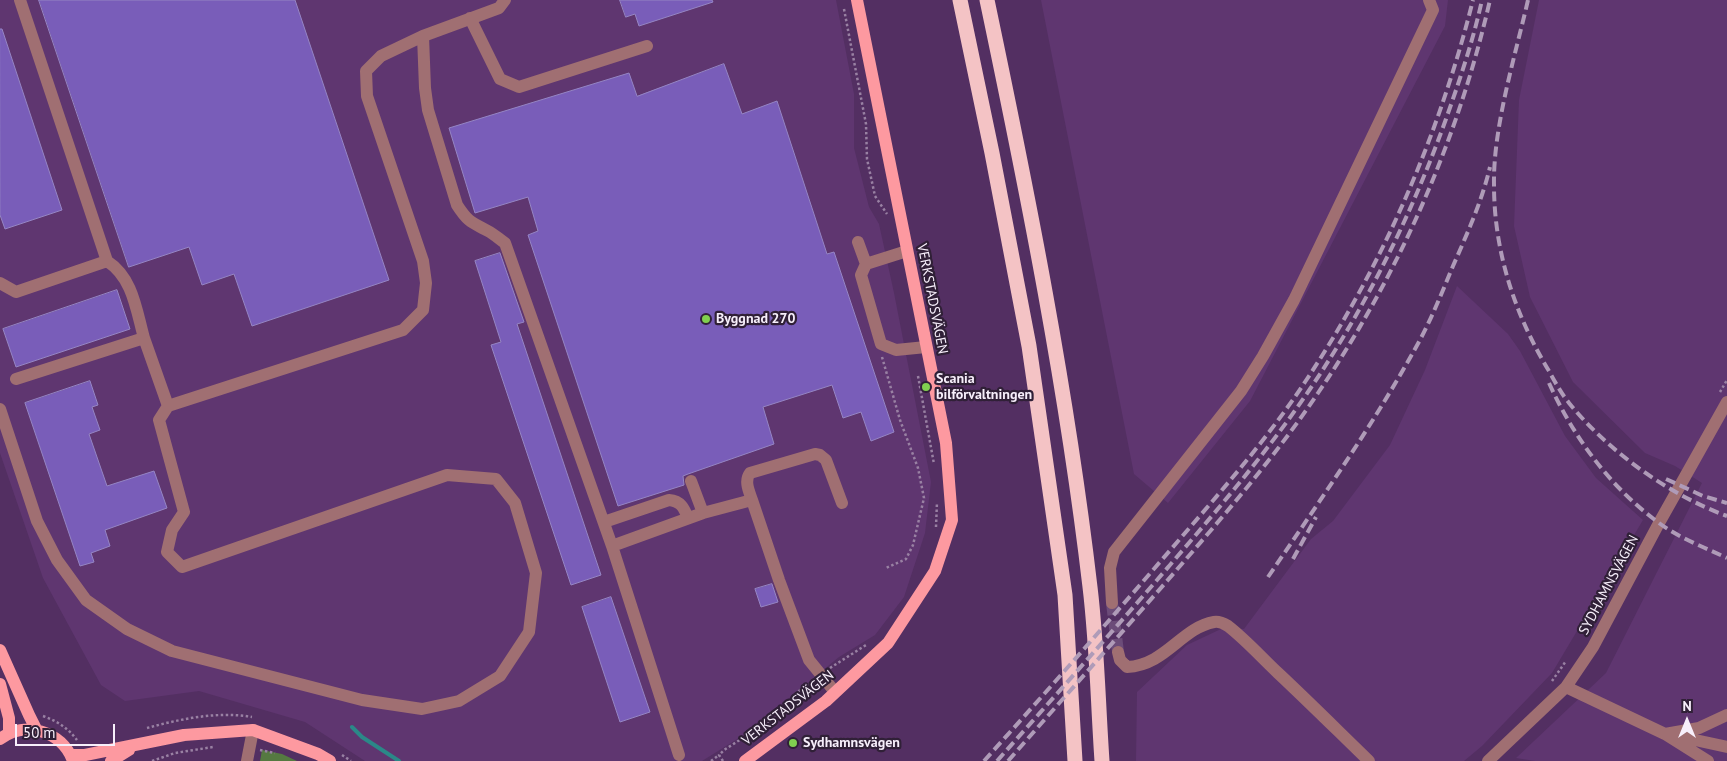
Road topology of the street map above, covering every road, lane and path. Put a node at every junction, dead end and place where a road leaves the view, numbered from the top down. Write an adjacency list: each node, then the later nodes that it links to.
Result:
1 (20, 0): 14 (street)
2 (505, 0): 8 (street)
3 (857, 0): 13 (main road, VERKSTADSVÄGEN)
4 (960, 0): 67 (highway)
5 (987, 0): 68 (highway)
6 (1430, 0): 37 (street)
7 (844, 7): 11 (path)
8 (470, 18): 9 (street); 10 (street)
9 (424, 36): 24 (street); 33 (street)
10 (647, 46)
11 (887, 215)
12 (858, 242): 15 (street)
13 (907, 251): 15 (street); 19 (main road, VERKSTADSVÄGEN)
14 (107, 261): 16 (street); 17 (street)
15 (866, 264): 18 (street)
16 (0, 283)
17 (144, 338): 21 (street); 24 (street)
18 (881, 344): 19 (street); 36 (path)
19 (926, 347): 46 (main road, VERKSTADSVÄGEN)
20 (918, 374): 26 (path)
21 (16, 379)
22 (1727, 380): 23 (path)
23 (1722, 399): 45 (street, SYDHAMNSVÄGEN)
24 (168, 406): 25 (street)
25 (0, 409)
26 (934, 466)
27 (691, 481): 31 (street)
28 (937, 494): 34 (path)
29 (752, 500): 30 (street); 31 (street); 42 (street)
30 (842, 503)
31 (703, 513): 32 (street)
32 (688, 518): 33 (street); 35 (street)
33 (604, 522): 35 (street)
34 (935, 531)
35 (612, 546): 57 (street)
36 (886, 568)
37 (1112, 603)
38 (868, 644): 42 (path)
39 (0, 650): 49 (main road)
40 (1118, 652): 69 (street)
41 (1571, 654): 43 (path)
42 (821, 675): 46 (street); 58 (path)
43 (1552, 682)
44 (0, 684): 51 (main road)
45 (1566, 687): 50 (street); 70 (street, SYDHAMNSVÄGEN)
46 (835, 692): 66 (main road, VERKSTADSVÄGEN)
47 (1727, 715): 50 (street)
48 (253, 730): 52 (main road); 54 (street); 63 (main road)
49 (38, 731): 51 (main road); 59 (main road)
50 (1665, 734): 55 (street); 71 (street)
51 (4, 736)
52 (135, 746): 59 (main road); 60 (main road)
53 (213, 747): 61 (path)
54 (250, 747): 56 (path); 62 (street)
55 (1727, 747)
56 (282, 754)
57 (679, 755)
58 (719, 755): 64 (path); 65 (path)
59 (72, 758)
60 (112, 761)
61 (152, 761)
62 (248, 761)
63 (330, 761)
64 (711, 761)
65 (723, 761)
66 (745, 761)
67 (1075, 761)
68 (1102, 761)
69 (1369, 761)
70 (1488, 761)
71 (1708, 761)

